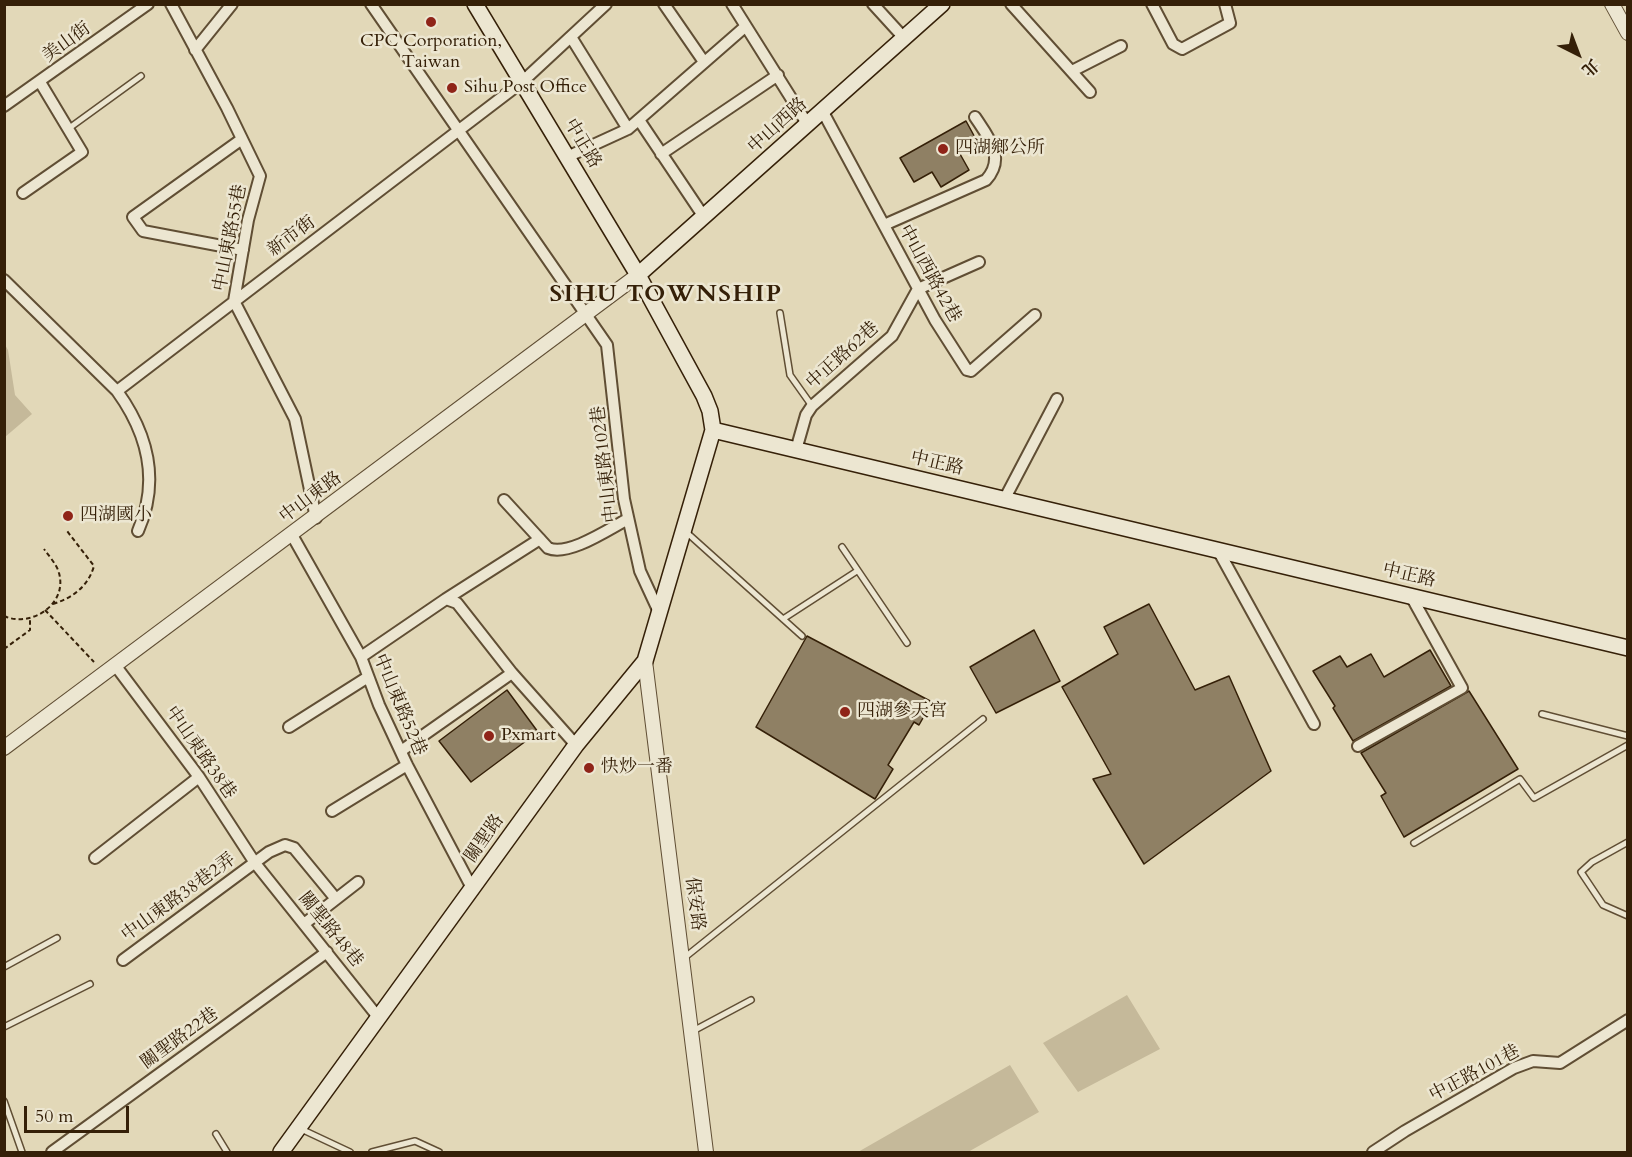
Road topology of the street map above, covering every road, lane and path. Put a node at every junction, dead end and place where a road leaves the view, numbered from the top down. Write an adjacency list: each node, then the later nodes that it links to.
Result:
1 (148, 4): 25 (street, 美山街)
2 (171, 4): 20 (street, 中山東路55巷)
3 (232, 4): 20 (street)
4 (371, 4): 35 (street, 中山東路102巷)
5 (475, 4): 26 (main road, 中正路)
6 (606, 4): 17 (street, 新市街)
7 (664, 4): 21 (street)
8 (873, 4): 18 (street)
9 (942, 4): 18 (main road, 中山西路)
10 (1011, 4): 22 (street)
11 (1152, 4): 12 (street)
12 (1225, 4)
13 (1612, 4): 16 (street)
14 (738, 7): 15 (street)
15 (746, 26): 21 (street); 23 (street)
16 (1628, 33)
17 (571, 37): 26 (street, 新市街); 34 (street)
18 (904, 38): 29 (main road, 中山西路)
19 (1121, 46): 22 (street)
20 (195, 50): 36 (street, 中山東路55巷)
21 (704, 62): 31 (street)
22 (1072, 71): 27 (street)
23 (778, 75): 32 (street); 37 (street)
24 (141, 76): 33 (lane)
25 (40, 82): 28 (street, 美山街); 33 (street)
26 (522, 82): 35 (street, 新市街); 38 (main road, 中正路)
27 (1090, 92)
28 (4, 105)
29 (823, 112): 32 (main road, 中山西路); 41 (street, 中山西路42巷)
30 (975, 117): 41 (street)
31 (639, 120): 34 (street); 37 (street)
32 (808, 125): 40 (main road, 中山西路)
33 (68, 129): 39 (street)
34 (628, 129): 38 (street)
35 (458, 130): 47 (street, 新市街); 48 (street, 中山東路102巷)
36 (242, 139): 42 (street, 中山東路55巷); 42 (street)
37 (661, 154): 40 (street)
38 (567, 157): 44 (main road, 中正路)
39 (23, 193)
40 (704, 217): 44 (main road, 中山西路)
41 (884, 225): 46 (street, 中山西路42巷)
42 (243, 250): 47 (street, 中山東路55巷)
43 (978, 262): 46 (street)
44 (638, 275): 48 (street, 中山東路); 54 (main road, 中正路)
45 (4, 279): 51 (street)
46 (918, 289): 50 (street, 中山西路42巷); 53 (street, 中正路62巷)
47 (234, 301): 51 (street, 新市街); 58 (street, 中山東路55巷)
48 (585, 313): 58 (street, 中山東路); 59 (street, 中山東路102巷)
49 (780, 313): 53 (lane)
50 (1035, 315)
51 (117, 391): 62 (street)
52 (1057, 399): 57 (street)
53 (812, 406): 55 (street, 中正路62巷)
54 (712, 430): 55 (main road, 中正路); 60 (main road, 關聖路)
55 (796, 450): 57 (main road, 中正路)
56 (504, 500): 64 (street)
57 (1004, 500): 67 (main road, 中正路)
58 (316, 518): 63 (street, 中山東路)
59 (628, 519): 64 (street); 73 (street, 中山東路102巷)
60 (683, 530): 73 (main road, 關聖路); 75 (lane)
61 (67, 531): 71 (path)
62 (138, 531)
63 (292, 535): 81 (street, 中山東路52巷); 84 (street, 中山東路)
64 (540, 539): 70 (street)
65 (842, 547): 68 (lane)
66 (44, 549): 71 (path)
67 (1218, 550): 69 (main road, 中正路); 89 (street)
68 (857, 571): 75 (lane); 78 (lane)
69 (1411, 596): 79 (main road, 中正路); 94 (street)
70 (446, 599): 81 (street); 85 (street)
71 (53, 604): 72 (path)
72 (45, 610): 76 (path); 83 (path)
73 (660, 612): 82 (main road, 關聖路)
74 (4, 615): 76 (path)
75 (783, 619): 77 (lane)
76 (30, 620): 80 (path)
77 (802, 636)
78 (907, 643)
79 (1628, 648)
80 (4, 649)
81 (361, 657): 86 (street, 中山東路52巷)
82 (645, 661): 92 (main road, 關聖路); 111 (street, 保安路)
83 (94, 662)
84 (115, 665): 95 (street, 中山東路); 98 (street, 中山東路38巷)
85 (512, 673): 92 (street); 96 (street)
86 (368, 677): 90 (street); 96 (street, 中山東路52巷)
87 (1542, 714): 91 (lane)
88 (983, 719): 111 (lane)
89 (1314, 724)
90 (290, 727)
91 (1628, 736)
92 (576, 745): 105 (main road, 關聖路)
93 (1628, 745): 101 (lane)
94 (1358, 746)
95 (4, 748)
96 (401, 751): 97 (street, 中山東路52巷)
97 (407, 765): 99 (street); 105 (street, 中山東路52巷)
98 (199, 777): 102 (street); 103 (street, 中山東路38巷)
99 (332, 812)
100 (1628, 842): 107 (lane)
101 (1414, 843)
102 (95, 858)
103 (255, 863): 106 (street, 中山東路38巷2弄); 108 (street, 關聖路48巷); 112 (street, 中山東路38巷2弄)
104 (358, 882): 106 (street)
105 (473, 890): 116 (main road, 關聖路)
106 (336, 899): 108 (street)
107 (1628, 916)
108 (304, 924): 110 (street, 關聖路48巷)
109 (57, 938): 113 (lane)
110 (327, 952): 116 (street, 關聖路48巷); 124 (street, 關聖路22巷)
111 (683, 959): 119 (street, 保安路)
112 (123, 960)
113 (4, 968)
114 (90, 984): 118 (lane)
115 (751, 1000): 119 (lane)
116 (378, 1017): 121 (main road, 關聖路)
117 (1628, 1020): 131 (street, 中正路101巷)
118 (4, 1027)
119 (692, 1032): 130 (street, 保安路)
120 (4, 1101): 123 (lane)
121 (300, 1128): 126 (main road, 關聖路); 127 (lane)
122 (216, 1134): 125 (lane)
123 (22, 1152)
124 (52, 1152)
125 (227, 1152)
126 (281, 1152)
127 (350, 1152)
128 (372, 1152): 129 (lane)
129 (439, 1152)
130 (706, 1152)
131 (1373, 1152)

